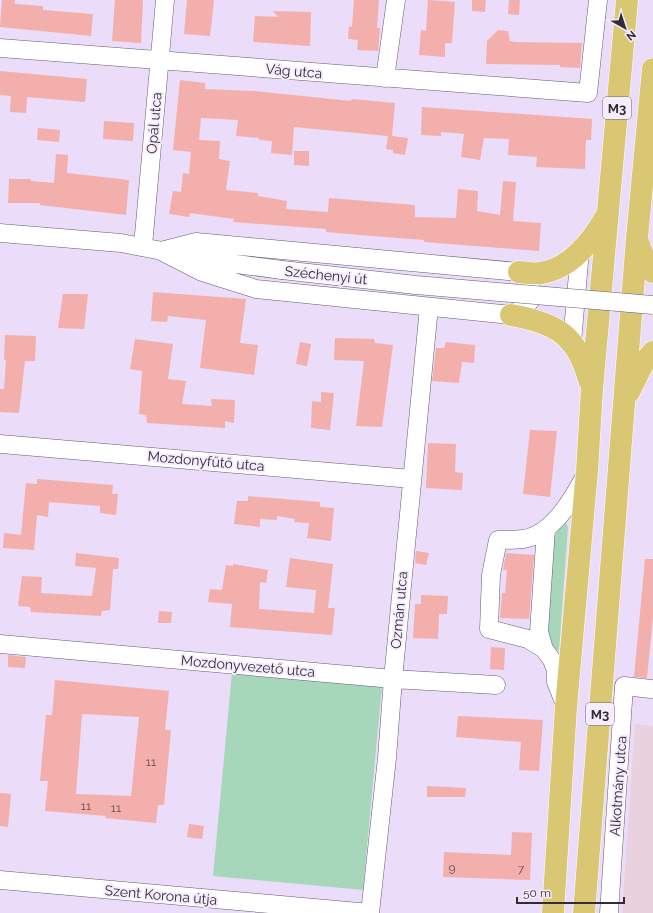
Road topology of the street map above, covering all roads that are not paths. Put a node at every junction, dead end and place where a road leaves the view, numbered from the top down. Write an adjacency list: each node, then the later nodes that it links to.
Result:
1 (165, 0): 6 (street, Opál utca)
2 (396, 0): 8 (street)
3 (598, 0): 8 (street, Vág utca)
4 (627, 0): 9 (main road, M3)
5 (0, 48): 6 (street, Vág utca)
6 (160, 60): 8 (street, Vág utca); 12 (street, Opál utca)
7 (653, 69): 11 (main road, M3)
8 (386, 78)
9 (606, 216): 14 (main road); 22 (main road, M3)
10 (0, 233): 12 (street, Széchenyi út)
11 (636, 238): 16 (main road); 23 (main road, M3)
12 (143, 246): 13 (street, Széchenyi út)
13 (161, 251): 15 (street); 17 (street, Széchenyi út, bridge); 18 (street)
14 (580, 251): 15 (main road); 20 (street)
15 (519, 272): 19 (street)
16 (653, 272)
17 (653, 305)
18 (428, 307): 19 (street); 26 (street, Ozmán utca)
19 (511, 315): 20 (main road)
20 (572, 342): 22 (main road)
21 (653, 352): 23 (main road)
22 (592, 389): 25 (main road, M3)
23 (624, 402): 38 (main road, M3)
24 (0, 444): 26 (street, Mozdonyfűtő utca)
25 (587, 471): 27 (street); 33 (main road, M3)
26 (412, 479): 30 (street, Ozmán utca)
27 (546, 529): 29 (street); 29 (street)
28 (0, 644): 30 (street, Mozdonyvezető utca)
29 (544, 649): 33 (street)
30 (393, 679): 31 (street, Mozdonyvezető utca); 36 (street, Ozmán utca)
31 (496, 685)
32 (652, 687): 39 (street, Alkotmány utca)
33 (566, 707): 37 (main road, M3)
34 (0, 880): 35 (street, Szent Korona útja)
35 (265, 909): 36 (street, Szent Korona útja)
36 (370, 913)
37 (554, 913)
38 (584, 913)
39 (609, 913)

